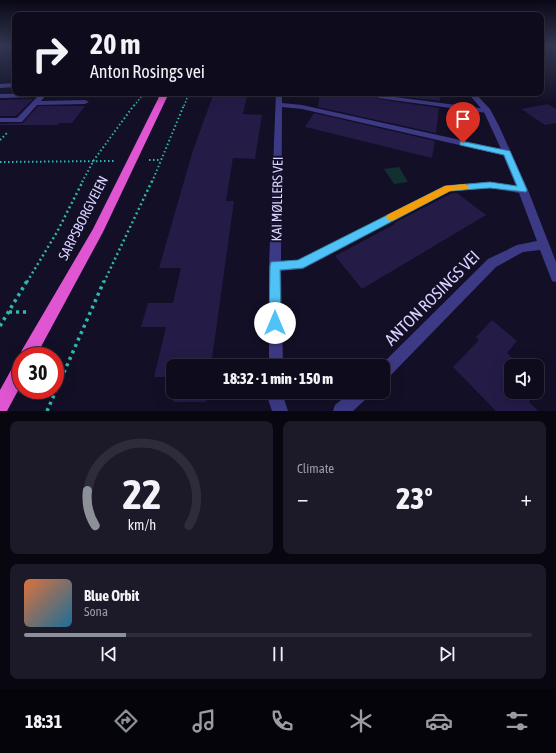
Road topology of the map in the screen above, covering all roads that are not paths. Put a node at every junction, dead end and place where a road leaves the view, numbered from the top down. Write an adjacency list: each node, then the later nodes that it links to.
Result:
1 (0, 86): 2 (street)
2 (12, 86)
3 (12, 95): 4 (street)
4 (0, 96)
5 (42, 96): 11 (street)
6 (164, 96): 20 (highway, SARPSBORGVEIEN)
7 (280, 96): 12 (street, KAI MØLLERS VEI)
8 (474, 96): 13 (street)
9 (380, 97): 13 (street)
10 (85, 102): 11 (street)
11 (36, 103): 14 (street)
12 (279, 105): 15 (street); 18 (street, KAI MØLLERS VEI)
13 (487, 111): 15 (street)
14 (0, 120)
15 (507, 153): 16 (street)
16 (523, 190): 17 (street); 18 (street)
17 (544, 245): 19 (street); 22 (street, ANTON ROSINGS VEI)
18 (275, 266): 21 (street, KAI MØLLERS VEI)
19 (556, 277)
20 (33, 347)
21 (276, 359)
22 (390, 365)
23 (12, 385): 26 (highway)
24 (276, 399): 27 (street)
25 (356, 399): 28 (street)
26 (0, 407)
27 (280, 411)
28 (341, 411)

